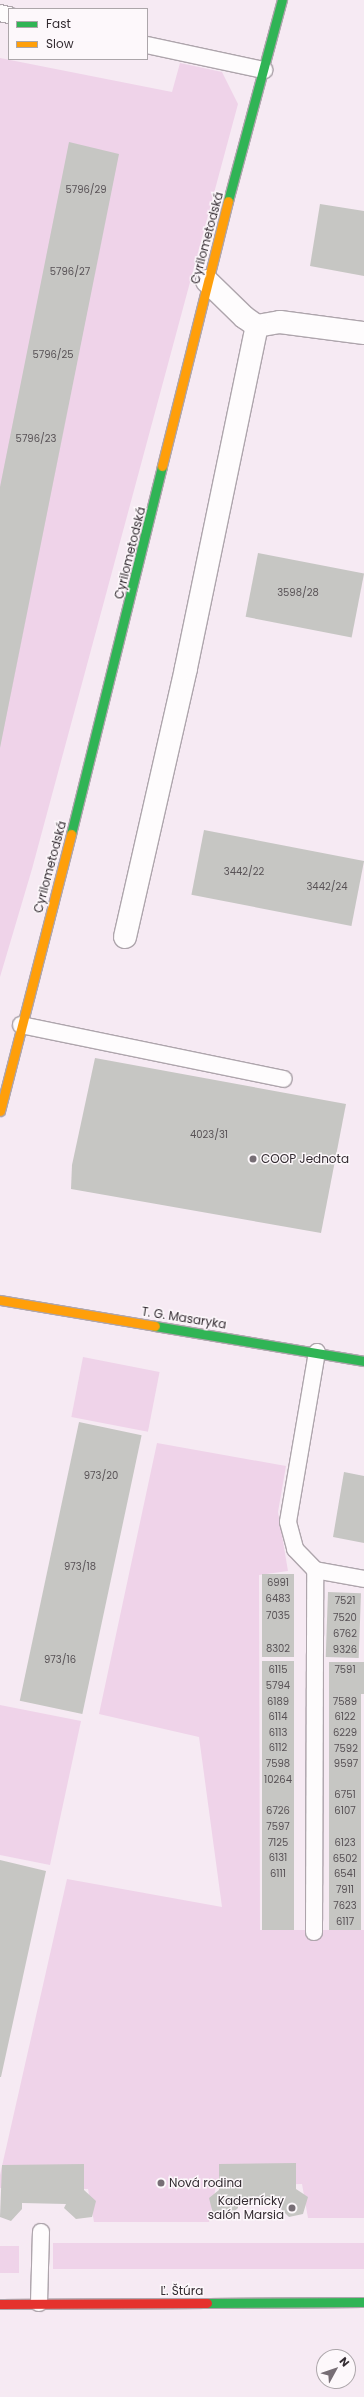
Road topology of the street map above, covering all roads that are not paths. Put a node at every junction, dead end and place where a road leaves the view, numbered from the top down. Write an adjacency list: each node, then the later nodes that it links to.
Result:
1 (282, 0): 3 (street, Cyrilometodská)
2 (148, 44): 3 (lane)
3 (264, 70): 4 (street, Cyrilometodská)
4 (207, 281): 5 (street); 8 (street, Cyrilometodská)
5 (257, 326): 6 (street); 7 (street)
6 (364, 333)
7 (125, 936)
8 (21, 1026): 9 (lane); 10 (street, Cyrilometodská)
9 (284, 1079)
10 (0, 1111)
11 (0, 1300): 12 (street, T. G. Masaryka)
12 (317, 1352): 13 (street, T. G. Masaryka); 14 (lane)
13 (364, 1361)
14 (315, 1570): 15 (lane); 16 (lane)
15 (364, 1579)
16 (314, 1932)
17 (41, 2232): 20 (lane)
18 (364, 2302): 20 (street, Ľ. Štúra)
19 (0, 2304): 20 (street, Ľ. Štúra)
20 (38, 2304)

